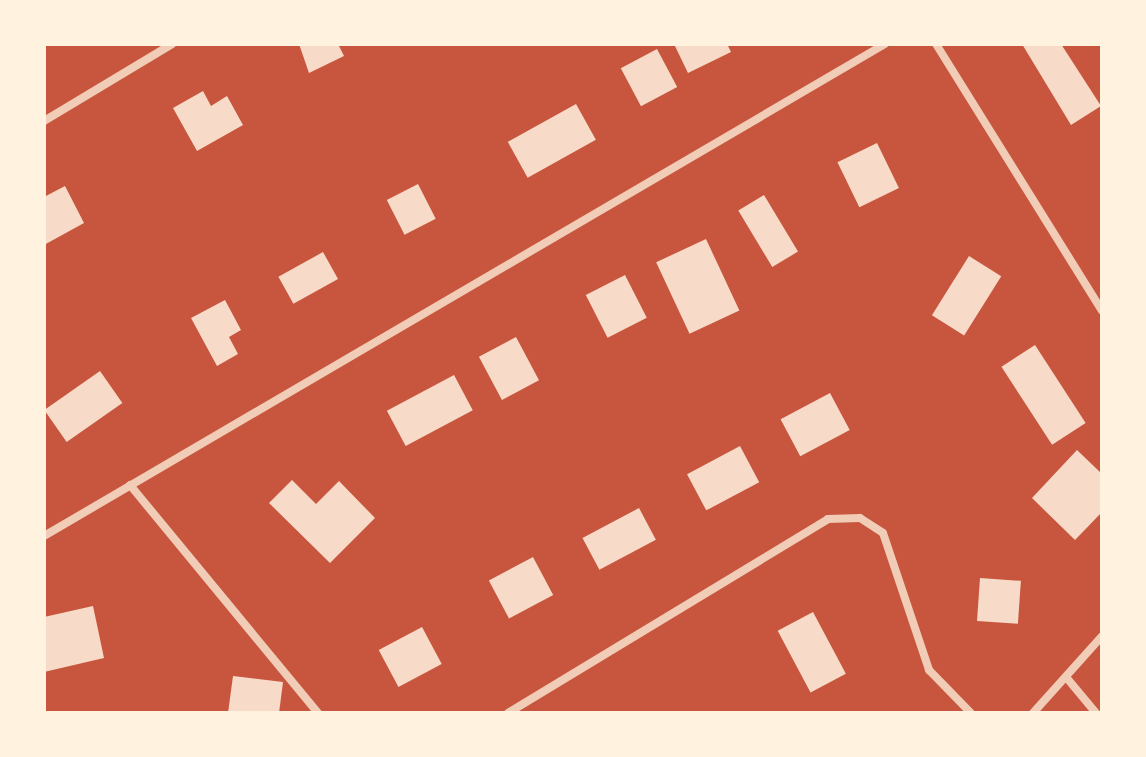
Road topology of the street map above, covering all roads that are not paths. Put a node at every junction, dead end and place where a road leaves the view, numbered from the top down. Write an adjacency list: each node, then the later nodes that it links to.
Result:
1 (172, 44): 4 (street)
2 (885, 44): 6 (street)
3 (936, 44): 5 (street)
4 (44, 121)
5 (1102, 311)
6 (130, 485): 7 (street); 10 (street)
7 (44, 536)
8 (1102, 636): 9 (street)
9 (1066, 677): 13 (street); 14 (street)
10 (318, 713)
11 (508, 713): 12 (street)
12 (971, 713)
13 (1033, 713)
14 (1096, 713)

